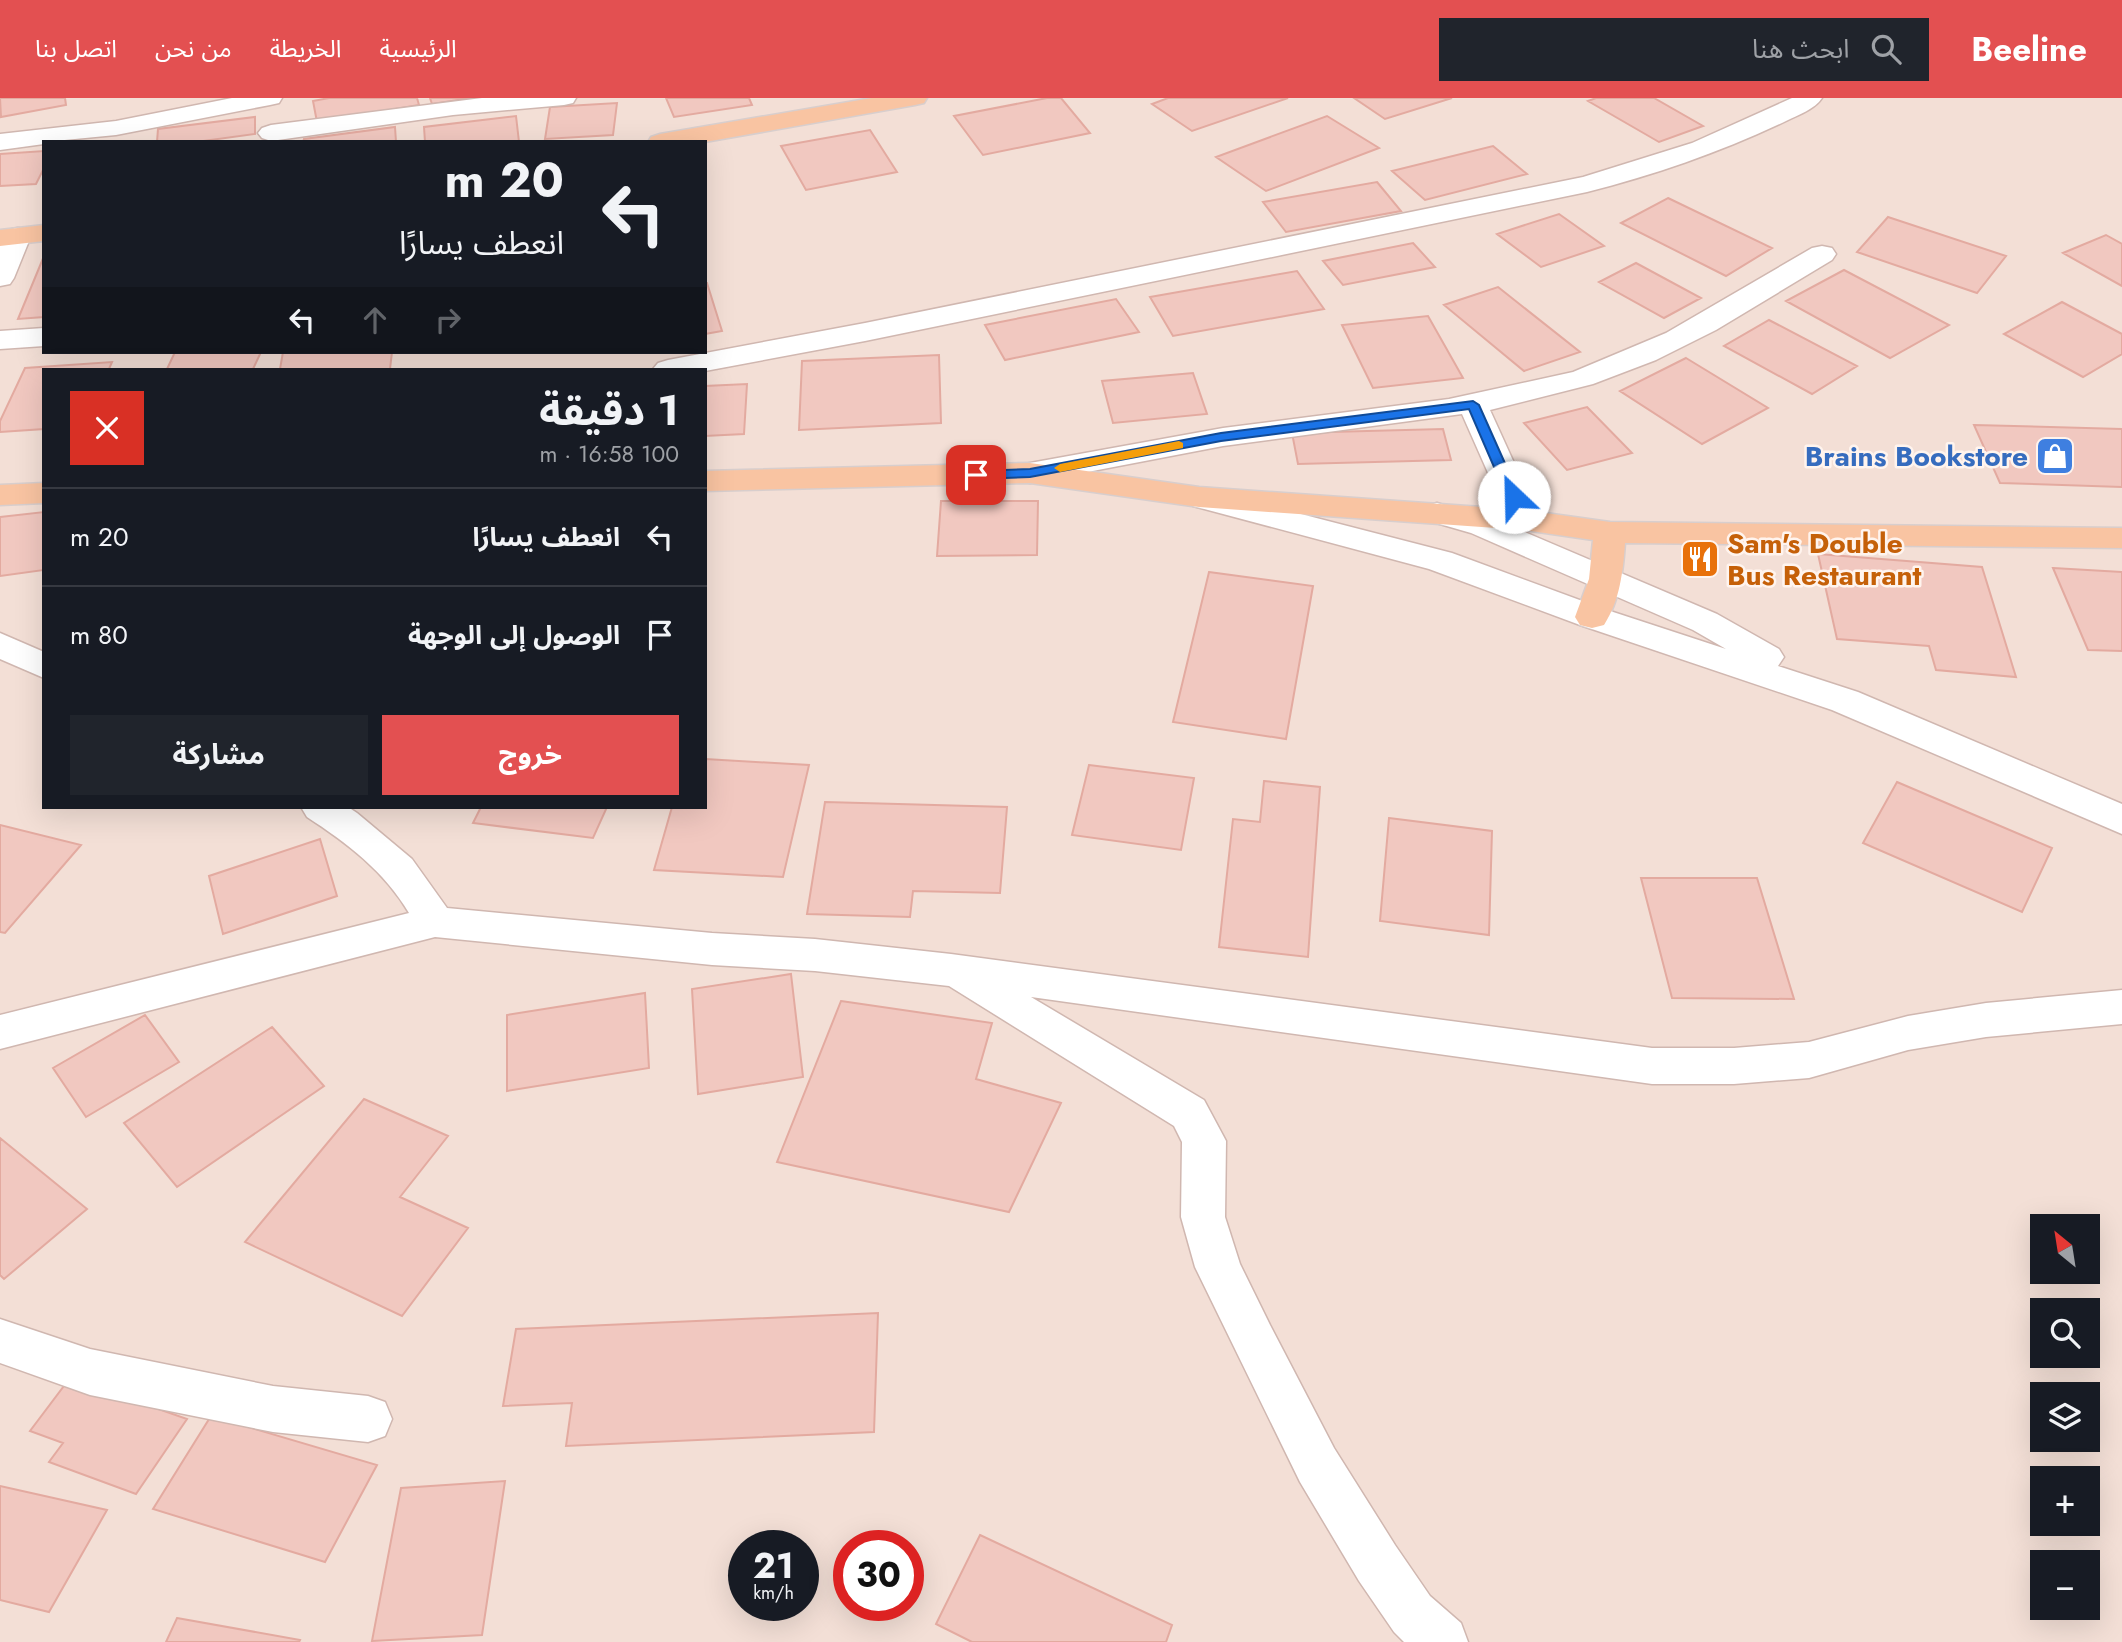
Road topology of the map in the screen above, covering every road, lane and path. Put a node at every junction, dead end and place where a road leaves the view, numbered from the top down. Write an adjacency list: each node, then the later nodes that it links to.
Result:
1 (268, 98): 5 (street); 7 (street)
2 (564, 98): 5 (street)
3 (915, 98): 6 (main road)
4 (1810, 98): 13 (street)
5 (271, 138)
6 (672, 140)
7 (0, 142)
8 (20, 235): 10 (street)
9 (1822, 254): 14 (street)
10 (0, 278)
11 (42, 337): 12 (street)
12 (0, 340)
13 (673, 368)
14 (1473, 405): 15 (street); 21 (street)
15 (1030, 473): 16 (main road); 19 (main road)
16 (707, 481)
17 (42, 493): 18 (main road)
18 (0, 495)
19 (1199, 497): 20 (main road); 25 (street)
20 (1437, 513): 21 (main road); 24 (street)
21 (1524, 520): 22 (main road)
22 (1610, 532): 23 (main road); 24 (main road)
23 (2122, 538)
24 (1606, 579): 25 (main road); 28 (street)
25 (1592, 617): 28 (street)
26 (0, 645): 27 (street)
27 (42, 665)
28 (1845, 701): 30 (street)
29 (323, 809): 31 (street)
30 (2122, 820)
31 (435, 922): 32 (street); 34 (street)
32 (951, 970): 33 (street); 37 (street)
33 (2122, 1007)
34 (0, 1032)
35 (0, 1342): 36 (street)
36 (368, 1419)
37 (1442, 1642)

